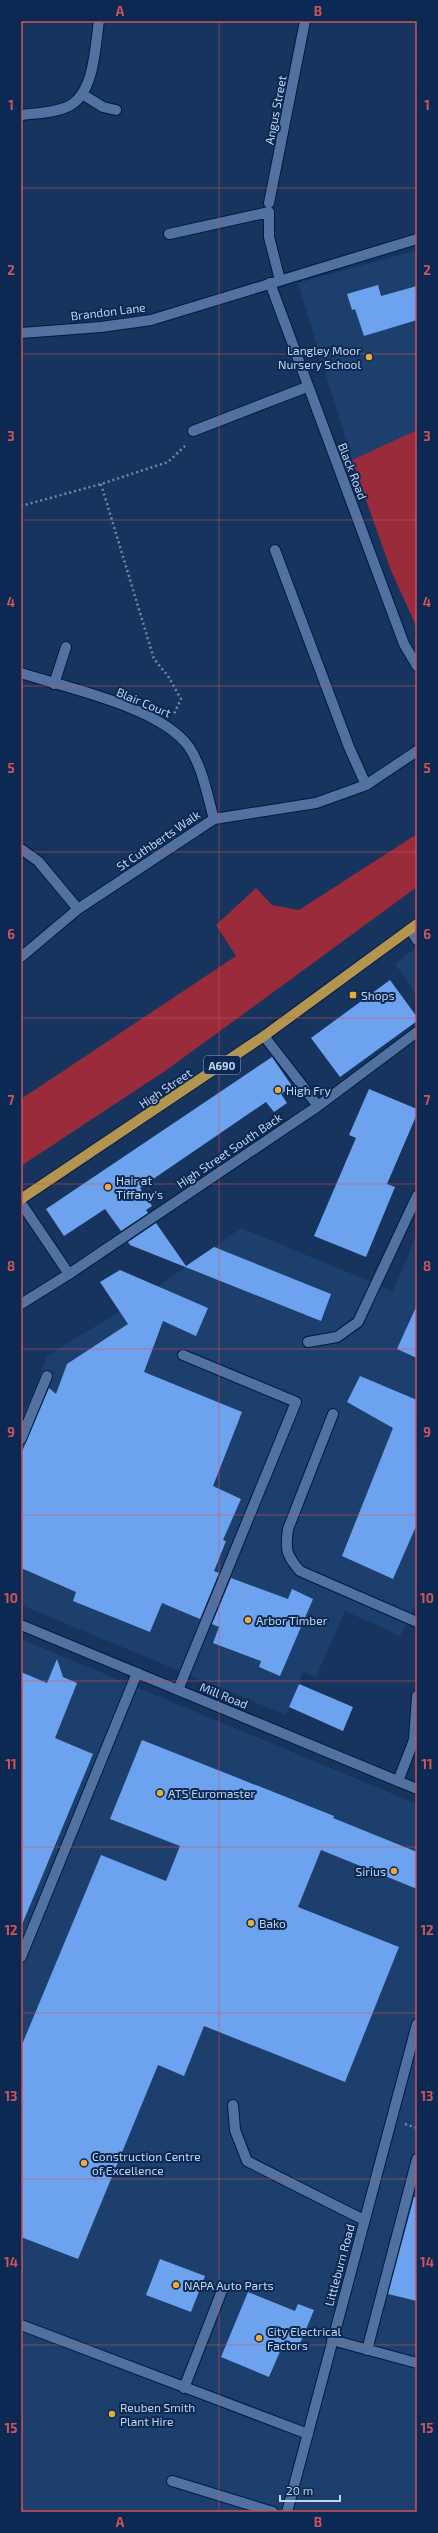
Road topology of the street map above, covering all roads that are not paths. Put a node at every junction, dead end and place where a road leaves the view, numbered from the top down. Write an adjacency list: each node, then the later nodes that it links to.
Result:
1 (99, 21): 3 (street)
2 (305, 21): 6 (street, Angus Street)
3 (82, 94): 4 (street); 5 (street)
4 (116, 110)
5 (21, 115)
6 (269, 203)
7 (169, 234): 9 (street, Black Road)
8 (417, 239): 9 (street)
9 (275, 281): 10 (street, Brandon Lane); 11 (street, Black Road)
10 (21, 333)
11 (307, 387): 12 (street); 15 (street, Black Road)
12 (193, 431)
13 (275, 550): 19 (street)
14 (66, 647): 17 (street)
15 (417, 666)
16 (21, 673): 17 (street, Blair Court)
17 (54, 684): 20 (street, Blair Court)
18 (417, 751): 19 (street, St Cuthberts Walk)
19 (366, 785): 20 (street, St Cuthberts Walk)
20 (214, 819): 22 (street, St Cuthberts Walk)
21 (21, 849): 22 (street)
22 (78, 909): 25 (street, St Cuthberts Walk)
23 (413, 927): 24 (street); 27 (main road, High Street / A690)
24 (417, 940)
25 (21, 957)
26 (417, 1032): 28 (street, High Street South Back)
27 (264, 1036): 28 (street); 30 (main road, High Street / A690)
28 (318, 1106): 32 (street, High Street South Back)
29 (417, 1196): 34 (street)
30 (21, 1199)
31 (21, 1203): 32 (street)
32 (69, 1274): 33 (street, High Street South Back)
33 (21, 1304)
34 (308, 1342)
35 (182, 1354): 42 (street)
36 (47, 1376): 38 (street)
37 (332, 1414): 39 (street)
38 (21, 1439)
39 (417, 1622)
40 (21, 1625): 41 (street, Mill Road)
41 (137, 1673): 42 (street, Mill Road); 47 (street)
42 (178, 1690): 45 (street, Mill Road)
43 (417, 1696): 44 (street)
44 (417, 1702): 45 (street)
45 (398, 1781): 46 (street, Mill Road)
46 (417, 1789)
47 (21, 1957)
48 (417, 2024): 51 (street, Littleburn Road)
49 (233, 2105): 51 (street)
50 (417, 2159): 55 (street)
51 (364, 2220): 54 (street, Littleburn Road)
52 (223, 2288): 57 (street)
53 (21, 2325): 57 (street)
54 (332, 2340): 55 (street); 58 (street, Littleburn Road)
55 (367, 2350): 56 (street)
56 (417, 2363)
57 (184, 2388): 58 (street)
58 (308, 2434): 61 (street, Littleburn Road)
59 (172, 2481): 60 (street)
60 (272, 2512)
61 (287, 2512)

